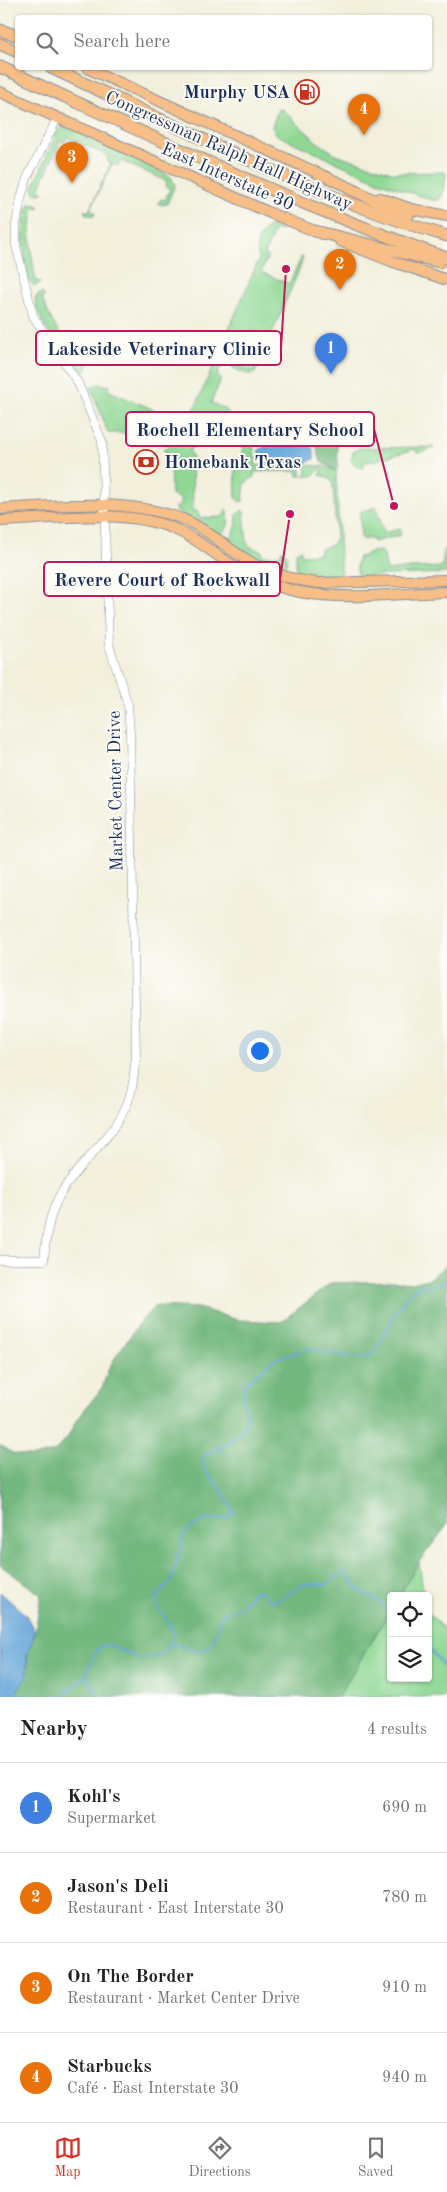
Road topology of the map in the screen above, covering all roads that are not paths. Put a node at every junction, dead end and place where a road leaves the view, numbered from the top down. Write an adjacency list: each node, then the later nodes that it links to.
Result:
1 (0, 28): 2 (highway)
2 (15, 34)
3 (0, 44): 4 (highway)
4 (15, 51)
5 (0, 67): 15 (highway, Congressman Ralph Hall Highway)
6 (55, 70): 14 (highway, Congressman Ralph Hall Highway)
7 (91, 70): 10 (main road)
8 (0, 92): 9 (main road, East Interstate 30)
9 (57, 119): 13 (main road, East Interstate 30); 18 (street, Market Center Drive)
10 (349, 188): 11 (main road); 12 (highway)
11 (447, 216)
12 (447, 230)
13 (315, 232): 16 (highway); 17 (main road, East Interstate 30)
14 (447, 236)
15 (447, 258)
16 (447, 264)
17 (447, 280)
18 (103, 505): 19 (main road); 20 (street, Market Center Drive); 22 (main road)
19 (0, 509)
20 (104, 517): 21 (main road); 23 (main road); 24 (street, Market Center Drive)
21 (0, 521)
22 (447, 580)
23 (447, 592)
24 (0, 1260)

